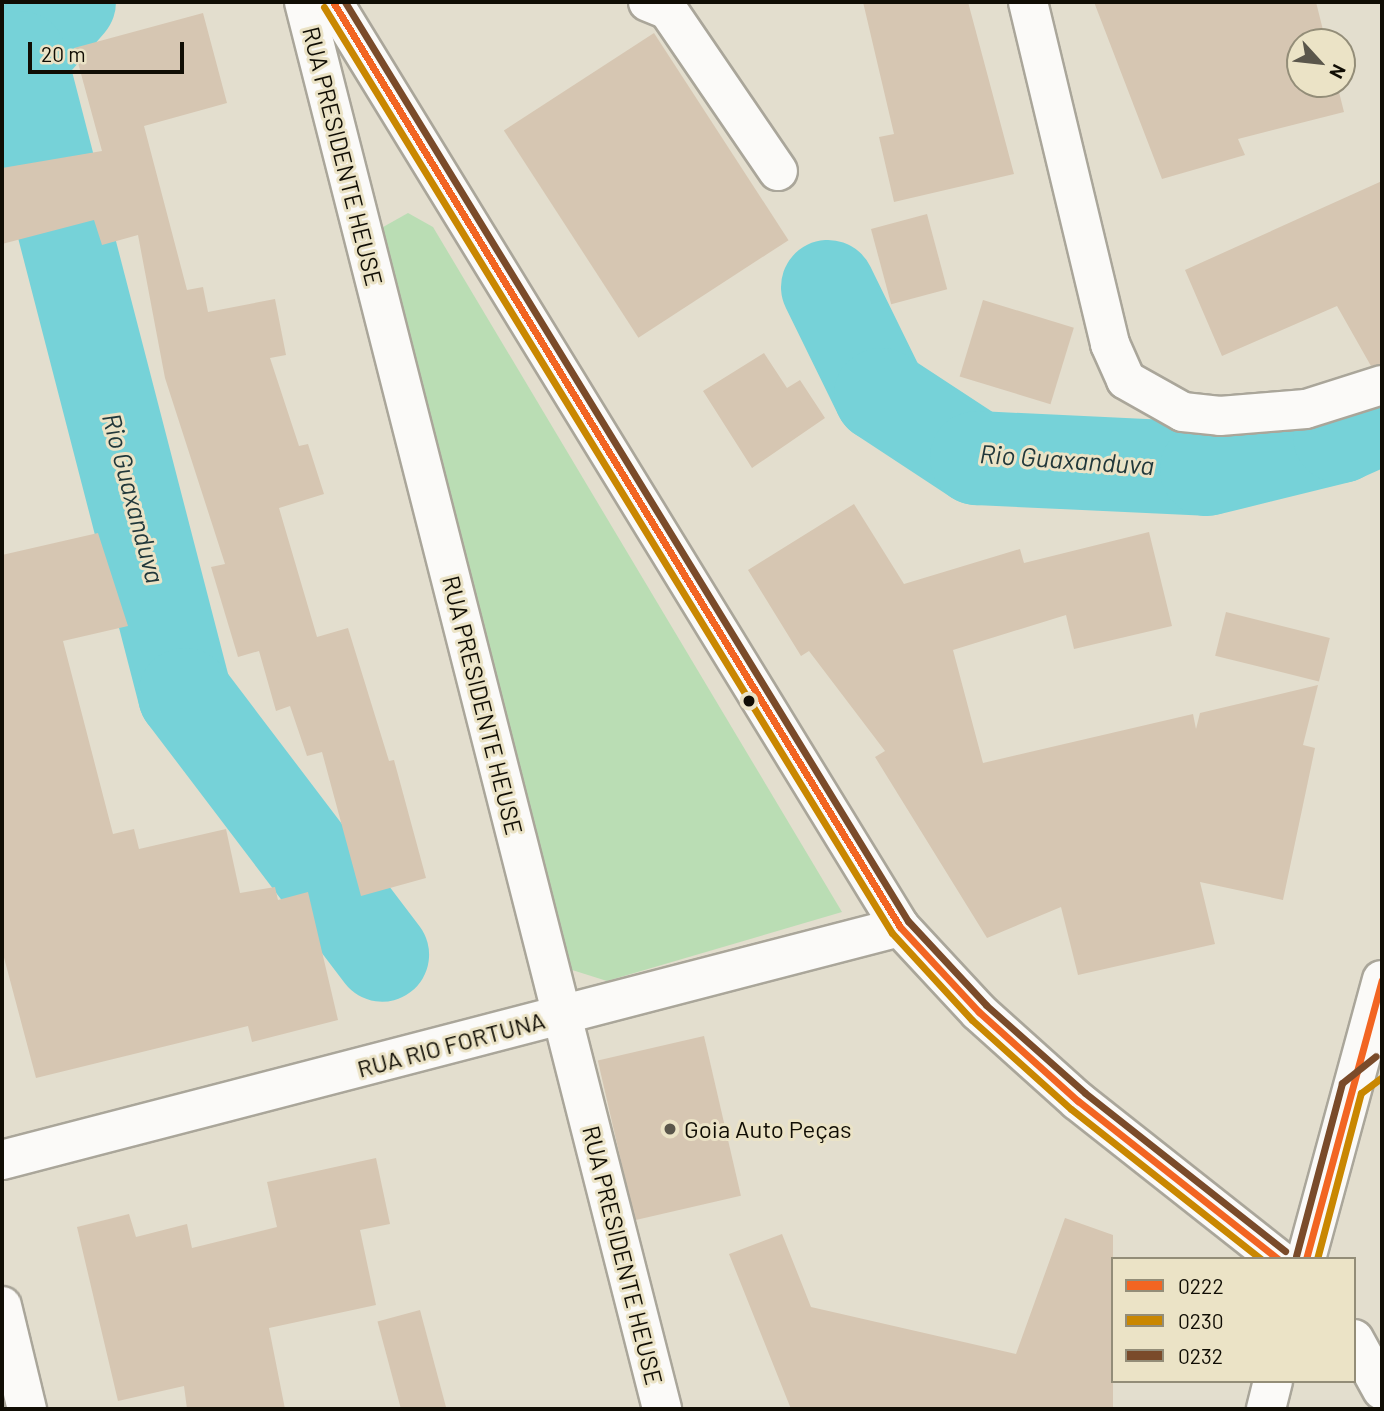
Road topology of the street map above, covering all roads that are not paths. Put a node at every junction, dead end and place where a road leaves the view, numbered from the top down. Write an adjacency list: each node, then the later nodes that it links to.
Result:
1 (304, 2): 9 (street, RUA PRESIDENTE HEUSE)
2 (333, 2): 7 (street)
3 (648, 2): 5 (street)
4 (1028, 2): 6 (street)
5 (778, 171)
6 (1382, 385)
7 (901, 927): 9 (street, RUA RIO FORTUNA); 13 (street)
8 (1382, 980): 11 (street)
9 (562, 1015): 12 (street, RUA RIO FORTUNA); 20 (street, RUA PRESIDENTE HEUSE)
10 (1382, 1064): 11 (street)
11 (1352, 1087): 14 (street)
12 (2, 1160)
13 (1275, 1257)
14 (1307, 1257)
15 (2, 1306): 19 (street)
16 (1356, 1343): 18 (street)
17 (1272, 1383): 21 (street)
18 (1382, 1390)
19 (27, 1409)
20 (662, 1409)
21 (1266, 1409)

